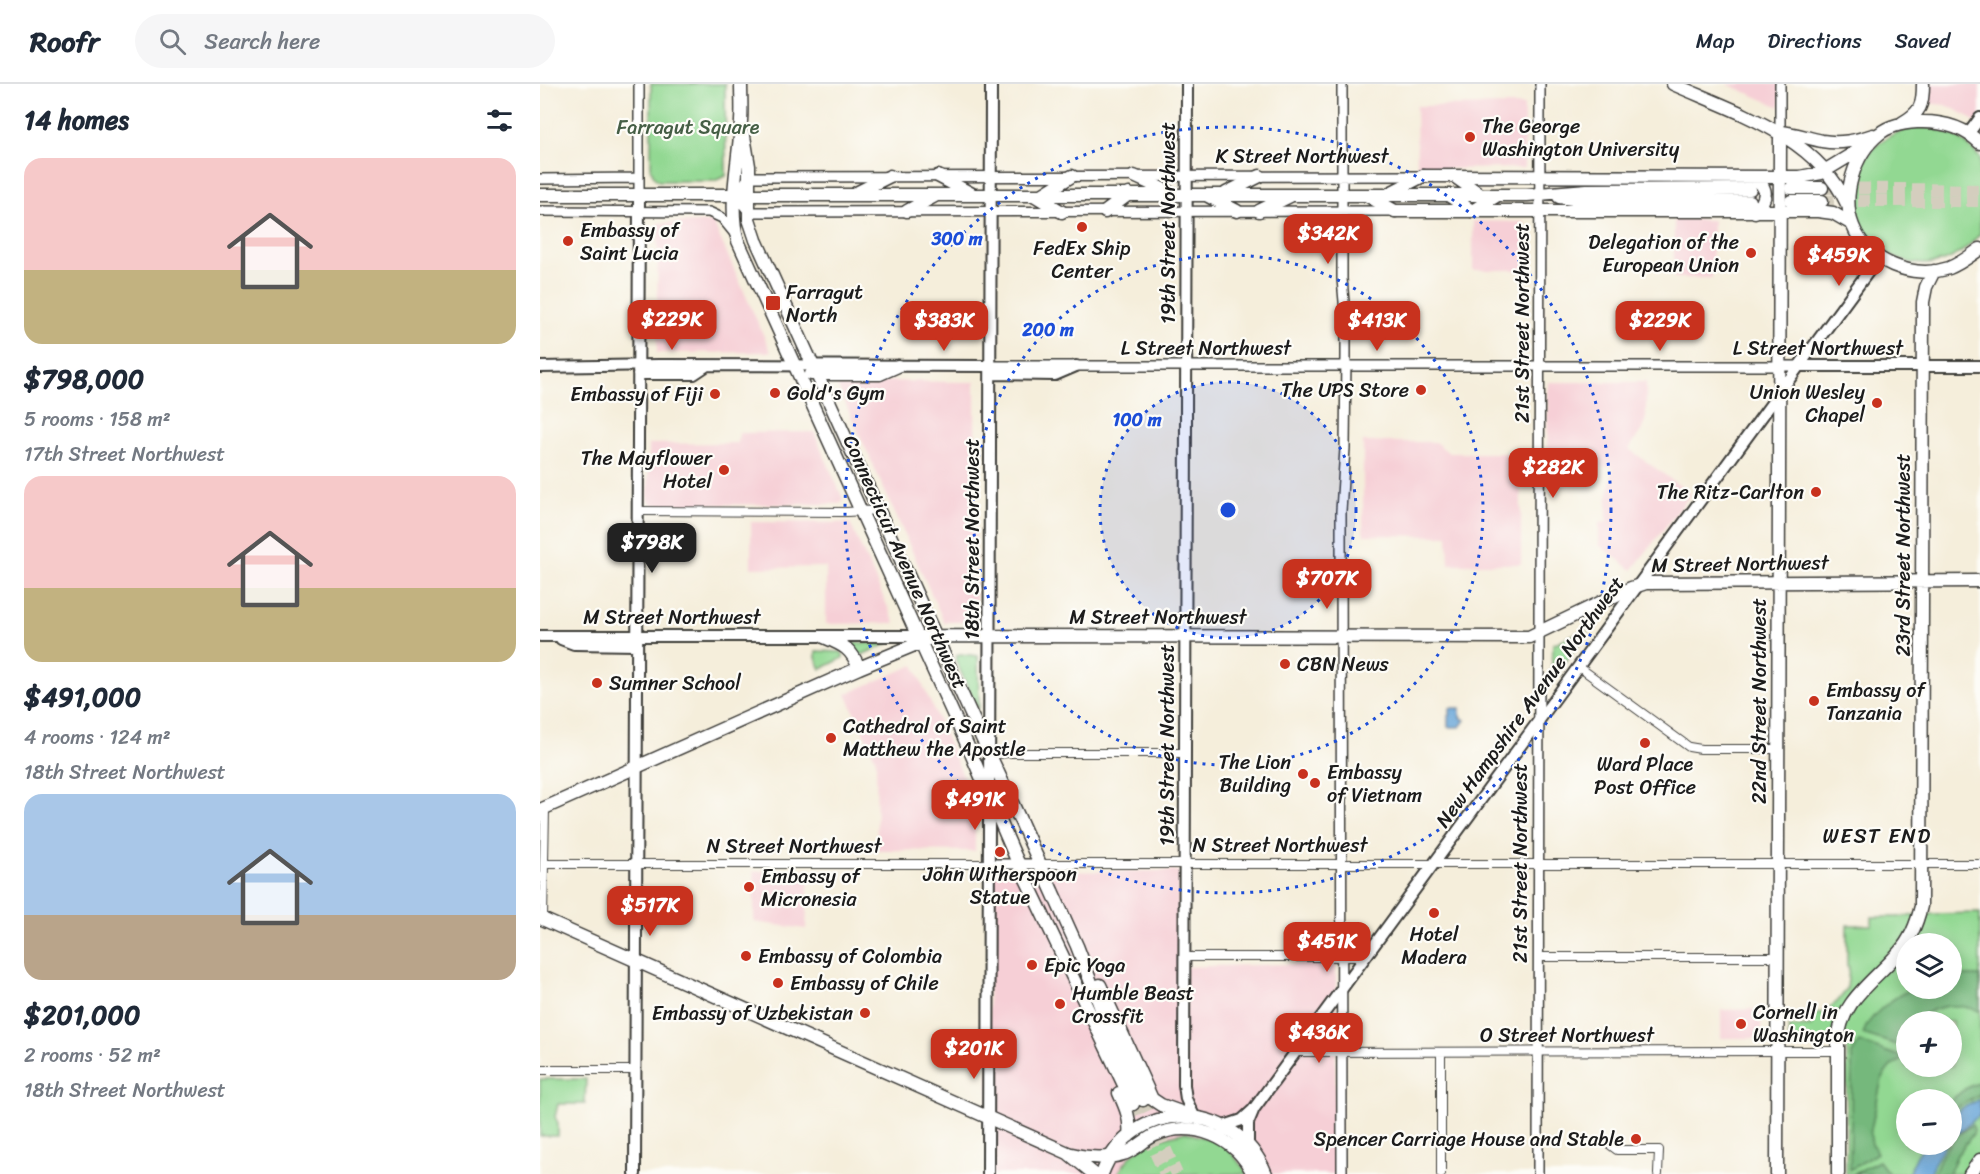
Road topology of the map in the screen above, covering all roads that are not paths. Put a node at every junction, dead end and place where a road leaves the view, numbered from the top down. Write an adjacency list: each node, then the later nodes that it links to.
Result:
1 (639, 84): 33 (street)
2 (741, 84): 12 (main road)
3 (991, 84): 22 (main road, 18th Street Northwest)
4 (1187, 84): 25 (main road, 19th Street Northwest)
5 (1342, 84): 27 (street)
6 (1540, 84): 30 (street, 21st Street Northwest)
7 (1673, 84): 15 (main road)
8 (1780, 84): 15 (street, 22nd Street Northwest)
9 (1923, 84): 10 (main road)
10 (1923, 103): 13 (main road); 14 (main road)
11 (1980, 118): 17 (main road)
12 (741, 122): 31 (main road, Connecticut Avenue Northwest); 50 (main road, Connecticut Avenue Northwest)
13 (1901, 124): 14 (main road); 16 (main road)
14 (1953, 125): 17 (main road)
15 (1780, 132): 16 (main road); 19 (main road); 32 (main road, 22nd Street Northwest)
16 (1880, 133): 18 (main road)
17 (1975, 138)
18 (1869, 144): 19 (main road, K Street Northwest); 60 (main road)
19 (1827, 171): 32 (main road, K Street Northwest); 60 (main road)
20 (890, 176): 21 (street, K Street Northwest); 31 (street, K Street Northwest); 52 (main road)
21 (938, 176): 22 (street, K Street Northwest); 36 (main road)
22 (991, 176): 23 (street, K Street Northwest); 53 (main road, 18th Street Northwest)
23 (1072, 176): 24 (street, K Street Northwest); 54 (main road)
24 (1134, 176): 25 (street, K Street Northwest); 38 (main road)
25 (1187, 176): 26 (street, K Street Northwest); 39 (main road, 19th Street Northwest)
26 (1260, 176): 27 (street, K Street Northwest); 55 (main road)
27 (1342, 176): 28 (street, K Street Northwest); 42 (street)
28 (1423, 176): 29 (main road, K Street Northwest); 44 (main road)
29 (1454, 176): 30 (main road, K Street Northwest); 57 (main road)
30 (1540, 176): 45 (street, 21st Street Northwest); 46 (main road, K Street Northwest)
31 (749, 177): 50 (street); 51 (main road, Connecticut Avenue Northwest)
32 (1780, 177): 46 (main road, K Street Northwest); 75 (main road, 22nd Street Northwest)
33 (639, 178): 34 (street); 49 (street)
34 (540, 179)
35 (939, 194): 36 (main road, K Street Northwest); 52 (main road, K Street Northwest); 63 (main road)
36 (973, 194): 53 (main road, K Street Northwest)
37 (1129, 194): 38 (main road, K Street Northwest); 54 (main road, K Street Northwest); 74 (main road)
38 (1172, 194): 39 (main road, K Street Northwest)
39 (1186, 194): 40 (main road, K Street Northwest); 65 (main road, 19th Street Northwest)
40 (1204, 194): 55 (main road, K Street Northwest); 66 (main road)
41 (1294, 194): 42 (main road, K Street Northwest); 55 (main road, K Street Northwest); 67 (main road)
42 (1342, 194): 43 (main road, K Street Northwest); 68 (street)
43 (1364, 194): 44 (main road, K Street Northwest); 69 (main road)
44 (1387, 194): 56 (main road, K Street Northwest)
45 (1540, 194): 46 (main road, K Street Northwest); 58 (main road, K Street Northwest); 71 (street, 21st Street Northwest)
46 (1752, 194): 71 (main road, K Street Northwest); 75 (main road, K Street Northwest)
47 (1822, 194): 59 (main road)
48 (540, 195): 49 (main road, K Street Northwest)
49 (639, 195): 50 (main road, K Street Northwest); 62 (main road)
50 (735, 195): 51 (main road, K Street Northwest); 72 (street); 77 (main road, Connecticut Avenue Northwest)
51 (749, 195): 52 (main road, K Street Northwest); 72 (main road, Connecticut Avenue Northwest)
52 (852, 195)
53 (991, 195): 54 (main road, K Street Northwest); 64 (main road, 18th Street Northwest)
54 (1038, 195): 73 (main road)
55 (1223, 195)
56 (1448, 195): 57 (main road, K Street Northwest); 70 (main road)
57 (1481, 195): 58 (main road, K Street Northwest)
58 (1499, 195): 70 (main road)
59 (1791, 195)
60 (1849, 208): 76 (main road)
61 (540, 211): 62 (street)
62 (639, 211): 77 (street); 91 (main road)
63 (907, 211): 64 (street, K Street Northwest); 72 (street, K Street Northwest)
64 (991, 211): 73 (street, K Street Northwest); 94 (main road, 18th Street Northwest)
65 (1186, 211): 66 (street, K Street Northwest); 74 (street, K Street Northwest); 85 (main road, 19th Street Northwest)
66 (1237, 211): 67 (street, K Street Northwest)
67 (1259, 211): 68 (street, K Street Northwest)
68 (1342, 211): 69 (street, K Street Northwest); 81 (street)
69 (1395, 211): 70 (main road, K Street Northwest)
70 (1472, 211): 71 (main road, K Street Northwest)
71 (1540, 211): 82 (street, 21st Street Northwest)
72 (749, 212): 93 (main road, Connecticut Avenue Northwest)
73 (1062, 212): 74 (street, K Street Northwest)
74 (1105, 212)
75 (1780, 212): 76 (main road, K Street Northwest); 86 (main road, 22nd Street Northwest)
76 (1852, 224): 79 (main road)
77 (736, 235): 92 (main road, Connecticut Avenue Northwest)
78 (1979, 250): 80 (main road)
79 (1874, 253): 80 (main road); 87 (main road, New Hampshire Avenue Northwest)
80 (1934, 271): 88 (main road, 23rd Street Northwest)
81 (1346, 365): 82 (street, L Street Northwest); 85 (street, L Street Northwest); 109 (street)
82 (1540, 365): 86 (street, L Street Northwest); 103 (street, 21st Street Northwest)
83 (898, 366): 93 (main road); 94 (main road)
84 (1076, 366): 85 (street, L Street Northwest); 94 (main road)
85 (1186, 366): 107 (main road, 19th Street Northwest)
86 (1779, 366): 87 (street, L Street Northwest); 95 (main road, 22nd Street Northwest)
87 (1799, 366): 88 (main road, L Street Northwest); 95 (main road, New Hampshire Avenue Northwest)
88 (1923, 366): 89 (main road, L Street Northwest); 99 (main road, 23rd Street Northwest)
89 (1980, 366)
90 (540, 367): 91 (main road)
91 (638, 370): 92 (main road); 98 (main road)
92 (796, 370): 93 (main road); 97 (main road, Connecticut Avenue Northwest)
93 (815, 370): 96 (main road, Connecticut Avenue Northwest)
94 (991, 370): 106 (main road, 18th Street Northwest)
95 (1779, 393): 101 (main road, 22nd Street Northwest); 102 (main road, New Hampshire Avenue Northwest)
96 (878, 510): 97 (street); 105 (main road, Connecticut Avenue Northwest)
97 (860, 511): 98 (street); 110 (main road, Connecticut Avenue Northwest)
98 (638, 512): 111 (main road)
99 (1923, 581): 100 (main road, M Street Northwest); 101 (main road, M Street Northwest); 131 (main road, 23rd Street Northwest)
100 (1980, 581)
101 (1779, 582): 102 (main road, M Street Northwest); 115 (main road, 22nd Street Northwest)
102 (1637, 586): 103 (main road, M Street Northwest); 112 (main road, New Hampshire Avenue Northwest)
103 (1539, 633): 109 (main road, M Street Northwest); 114 (street, 21st Street Northwest)
104 (540, 636): 111 (main road, M Street Northwest)
105 (936, 636): 106 (main road, M Street Northwest); 110 (main road); 117 (main road, Connecticut Avenue Northwest)
106 (990, 636): 107 (main road, M Street Northwest); 117 (main road, 18th Street Northwest)
107 (1185, 636): 109 (main road, M Street Northwest); 116 (main road, 19th Street Northwest)
108 (824, 637): 110 (main road, M Street Northwest); 111 (main road, M Street Northwest); 113 (main road)
109 (1341, 638): 122 (street)
110 (918, 639): 113 (main road); 119 (main road, Connecticut Avenue Northwest)
111 (637, 640): 118 (main road)
112 (1579, 667): 114 (main road, New Hampshire Avenue Northwest); 115 (street)
113 (859, 668): 118 (main road)
114 (1539, 719): 123 (street, 21st Street Northwest); 129 (main road, New Hampshire Avenue Northwest)
115 (1779, 749): 130 (main road, 22nd Street Northwest)
116 (1185, 753): 117 (street); 121 (main road, 19th Street Northwest)
117 (990, 755): 119 (main road, 18th Street Northwest); 128 (main road, Connecticut Avenue Northwest)
118 (637, 767): 120 (main road); 125 (main road)
119 (989, 798): 126 (main road, 18th Street Northwest); 127 (main road, Connecticut Avenue Northwest)
120 (542, 810): 124 (street)
121 (1185, 863): 122 (street, N Street Northwest); 128 (street, N Street Northwest); 136 (main road, 19th Street Northwest)
122 (1341, 863): 129 (street, N Street Northwest); 137 (street)
123 (1538, 863): 129 (street, N Street Northwest); 130 (street, N Street Northwest); 139 (street, 21st Street Northwest)
124 (544, 864): 125 (street, N Street Northwest); 133 (street)
125 (636, 864): 126 (street, N Street Northwest); 141 (main road)
126 (989, 864): 127 (street, N Street Northwest); 153 (main road, 18th Street Northwest)
127 (1019, 864): 128 (street, N Street Northwest); 134 (main road, Connecticut Avenue Northwest)
128 (1040, 864): 135 (main road, Connecticut Avenue Northwest)
129 (1434, 864): 138 (main road, New Hampshire Avenue Northwest)
130 (1778, 864): 131 (street, N Street Northwest); 140 (main road, 22nd Street Northwest)
131 (1922, 864): 132 (street, N Street Northwest); 145 (main road, 23rd Street Northwest)
132 (1980, 864)
133 (541, 918): 141 (main road)
134 (1054, 941): 135 (main road, Connecticut Avenue Northwest); 155 (main road)
135 (1077, 946): 152 (main road)
136 (1185, 957): 137 (street); 152 (main road, 19th Street Northwest)
137 (1341, 957): 138 (street); 142 (street)
138 (1365, 957): 142 (main road, New Hampshire Avenue Northwest)
139 (1538, 957): 140 (street); 143 (street, 21st Street Northwest)
140 (1778, 957): 144 (main road, 22nd Street Northwest)
141 (636, 961): 150 (main road); 153 (main road)
142 (1341, 989): 146 (main road, New Hampshire Avenue Northwest); 147 (street)
143 (1538, 1051): 144 (street, O Street Northwest); 148 (street, O Street Northwest); 168 (street, 21st Street Northwest)
144 (1777, 1051): 145 (street, O Street Northwest); 170 (main road, 22nd Street Northwest)
145 (1838, 1051): 171 (main road, 23rd Street Northwest)
146 (1297, 1052): 147 (street, O Street Northwest); 151 (main road, New Hampshire Avenue Northwest)
147 (1342, 1052): 148 (street, O Street Northwest); 166 (street)
148 (1441, 1052): 167 (street)
149 (540, 1070): 150 (street)
150 (635, 1070): 160 (main road)
151 (1253, 1110): 154 (main road, New Hampshire Avenue Northwest); 156 (main road, New Hampshire Avenue Northwest)
152 (1190, 1116): 154 (main road); 155 (main road)
153 (988, 1118): 158 (main road); 161 (main road, 18th Street Northwest)
154 (1224, 1126): 156 (main road)
155 (1129, 1136): 159 (main road)
156 (1248, 1143): 165 (main road)
157 (1609, 1144): 169 (street)
158 (1068, 1153): 159 (main road); 162 (main road)
159 (1110, 1156): 163 (main road); 164 (main road)
160 (635, 1174)
161 (988, 1174)
162 (1094, 1174)
163 (1101, 1174)
164 (1253, 1174)
165 (1266, 1174)
166 (1342, 1174)
167 (1441, 1174)
168 (1538, 1174)
169 (1658, 1174)
170 (1777, 1174)
171 (1838, 1174)

